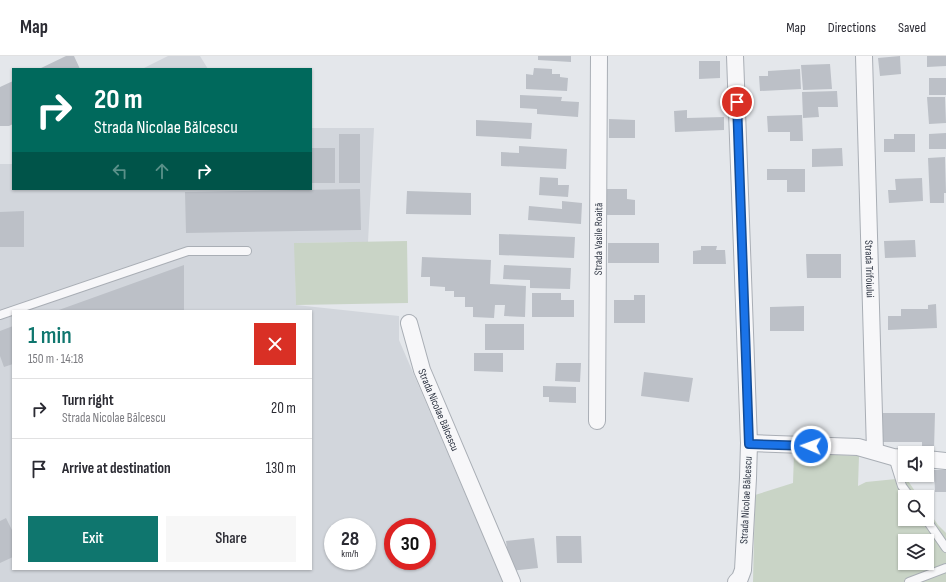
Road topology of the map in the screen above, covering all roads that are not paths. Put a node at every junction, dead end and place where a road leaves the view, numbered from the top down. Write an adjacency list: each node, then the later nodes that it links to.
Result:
1 (599, 56): 9 (street, Strada Vasile Roaită)
2 (735, 56): 10 (street, Strada Nicolae Bălcescu)
3 (864, 56): 11 (street, Strada Trifoiului)
4 (247, 251): 5 (lane)
5 (15, 310)
6 (12, 311): 7 (lane)
7 (0, 315)
8 (410, 323): 18 (street, Strada Nicolae Bălcescu)
9 (597, 421)
10 (749, 444): 11 (street); 19 (street, Strada Nicolae Bălcescu)
11 (875, 452): 12 (street)
12 (898, 458)
13 (934, 459): 14 (street)
14 (946, 460)
15 (931, 526): 16 (lane)
16 (946, 548)
17 (946, 568): 20 (lane)
18 (512, 582)
19 (736, 582)
20 (909, 582)

